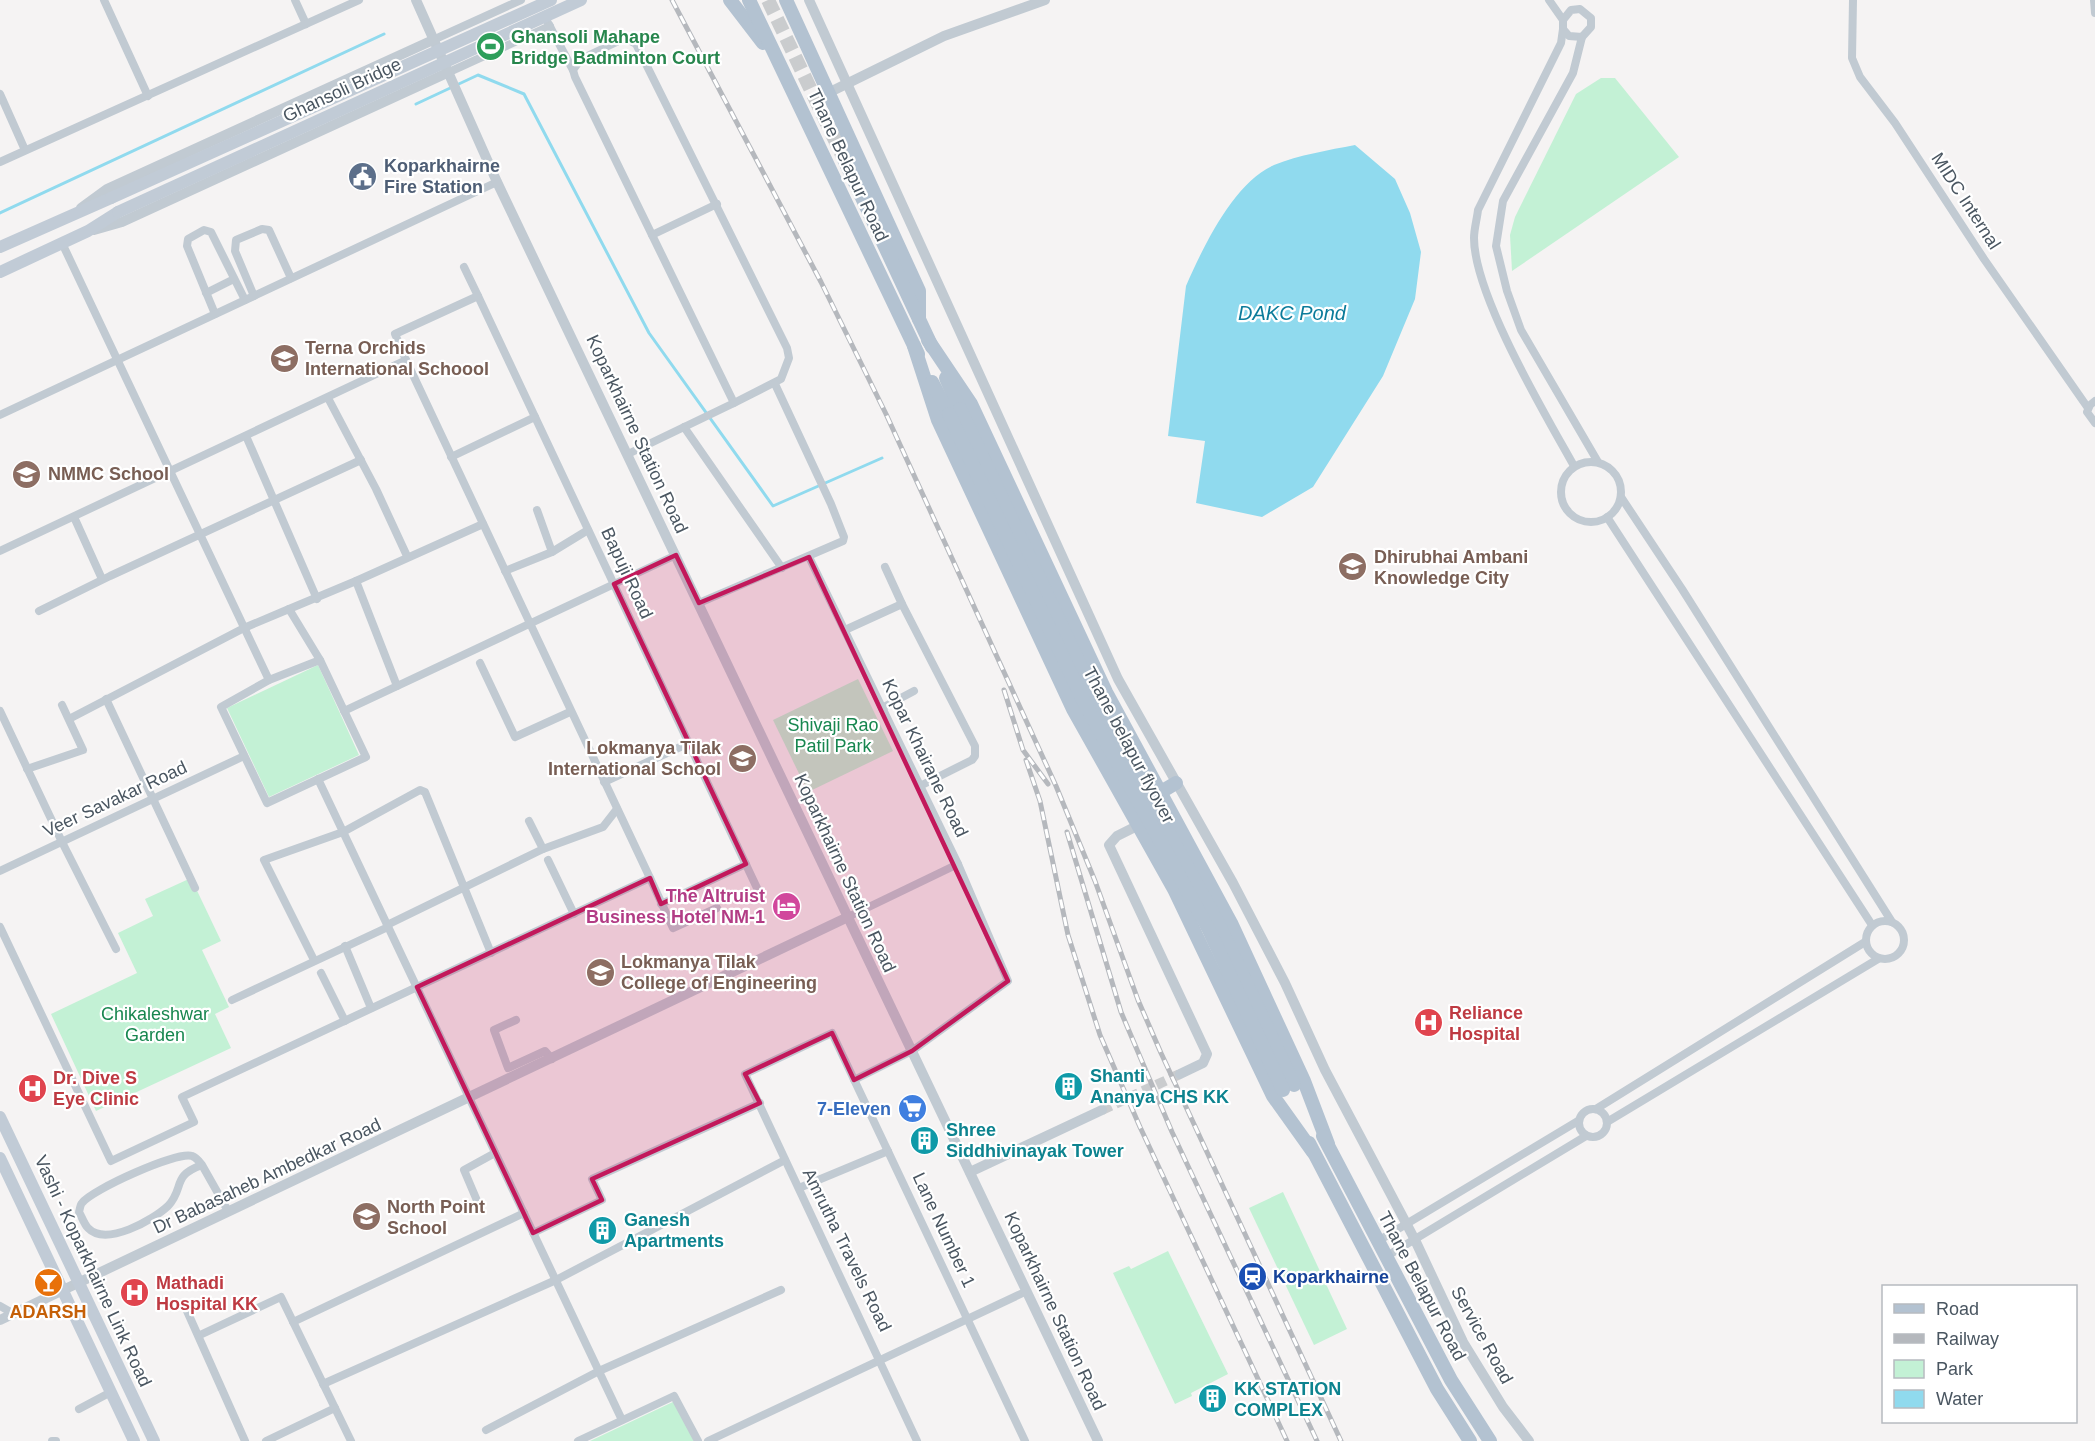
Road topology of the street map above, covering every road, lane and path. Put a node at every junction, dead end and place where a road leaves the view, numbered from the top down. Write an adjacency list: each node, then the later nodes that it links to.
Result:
1 (104, 0): 31 (street)
2 (294, 0): 20 (street)
3 (359, 0): 20 (street)
4 (416, 0): 24 (street, Koparkhairne Station Road)
5 (521, 0): 24 (street)
6 (534, 0): 22 (street)
7 (551, 0): 37 (main road, Ghansoli Bridge, bridge)
8 (581, 0): 38 (main road, Ghansoli Bridge, bridge)
9 (730, 0): 25 (main road)
10 (749, 0): 25 (main road, Thane Belapur Road)
11 (786, 0): 29 (main road, Thane Belapur Road)
12 (809, 0): 28 (street, Service Road)
13 (1045, 0): 28 (street)
14 (1549, 0): 21 (street)
15 (1569, 0): 18 (street)
16 (1853, 0): 60 (street, MIDC Internal)
17 (2094, 0): 19 (street)
18 (1575, 9): 21 (street); 23 (street)
19 (2095, 13)
20 (306, 24): 31 (street)
21 (1563, 24): 23 (street); 71 (street)
22 (549, 26): 26 (street); 27 (street)
23 (1582, 37): 70 (street)
24 (433, 40): 27 (street, Koparkhairne Station Road); 37 (street)
25 (781, 66): 53 (main road, Thane Belapur Road)
26 (573, 70): 36 (street); 39 (street)
27 (449, 76): 35 (street, Koparkhairne Station Road); 38 (street)
28 (846, 84): 29 (street); 117 (street, Service Road)
29 (831, 92): 51 (main road, Thane Belapur Road)
30 (0, 94): 32 (street)
31 (148, 96): 32 (street)
32 (24, 150): 34 (street)
33 (843, 158): 51 (main road)
34 (0, 162)
35 (497, 182): 44 (street); 67 (street, Koparkhairne Station Road)
36 (717, 204): 39 (street); 56 (street)
37 (78, 210): 41 (main road, Ghansoli Bridge)
38 (88, 231): 40 (main road, Ghansoli Bridge)
39 (652, 235): 59 (street)
40 (62, 243): 43 (main road, Ghansoli Bridge); 54 (street)
41 (0, 246)
42 (464, 267): 48 (street, Bapuji Road)
43 (0, 272)
44 (291, 278): 47 (street); 47 (street)
45 (234, 279): 46 (street); 46 (street); 49 (street)
46 (206, 293): 50 (street)
47 (254, 296): 49 (street)
48 (478, 296): 55 (street); 63 (street, Bapuji Road)
49 (244, 300): 50 (street)
50 (215, 314): 54 (street)
51 (919, 319): 52 (main road, Thane Belapur Road)
52 (928, 340): 61 (main road); 119 (main road)
53 (914, 346): 61 (main road); 124 (main road)
54 (117, 360): 62 (street); 72 (street)
55 (406, 360): 57 (street); 68 (street)
56 (775, 384): 59 (street); 85 (street)
57 (328, 398): 66 (street); 69 (street)
58 (2095, 401): 60 (street)
59 (734, 403): 65 (street)
60 (2088, 408): 64 (street, MIDC Internal)
61 (954, 412): 165 (main road, Thane belapur flyover, bridge)
62 (0, 415)
63 (535, 417): 68 (street); 79 (street, Bapuji Road)
64 (2095, 423)
65 (684, 427): 67 (street); 87 (street)
66 (246, 436): 72 (street); 74 (street)
67 (628, 454): 83 (street, Koparkhairne Station Road)
68 (451, 457): 78 (street)
69 (361, 460): 74 (street); 84 (street)
70 (1598, 462): 71 (street); 73 (street)
71 (1574, 466): 77 (street)
72 (170, 471): 76 (street); 80 (street)
73 (1621, 497): 77 (street); 142 (street)
74 (273, 499): 80 (street); 92 (street)
75 (537, 510): 82 (street)
76 (74, 517): 81 (street); 89 (street)
77 (1607, 518): 143 (street)
78 (483, 524): 84 (street); 88 (street)
79 (588, 530): 82 (street); 91 (street, Bapuji Road)
80 (200, 534): 89 (street); 98 (street)
81 (0, 551)
82 (552, 552): 88 (street)
83 (676, 555): 91 (street); 93 (street, Koparkhairne Station Road)
84 (407, 556): 90 (street)
85 (809, 557): 87 (street); 99 (street, Kopar Khairane Road)
86 (885, 567): 94 (street)
87 (782, 568): 93 (street)
88 (505, 571): 97 (street)
89 (102, 579): 96 (street)
90 (356, 580): 92 (street); 103 (street)
91 (614, 584): 97 (street); 112 (street, Bapuji Road)
92 (317, 599): 95 (street)
93 (699, 603): 141 (street, Koparkhairne Station Road)
94 (902, 604): 99 (street); 118 (street)
95 (289, 609): 98 (street); 100 (street)
96 (39, 611)
97 (530, 624): 103 (street); 110 (street)
98 (244, 628): 102 (street); 105 (street)
99 (845, 630): 107 (street, Kopar Khairane Road)
100 (320, 660): 102 (street); 109 (street)
101 (480, 663): 110 (street)
102 (268, 680): 113 (street)
103 (397, 686): 109 (street)
104 (914, 691): 107 (street)
105 (106, 699): 111 (street); 121 (street)
106 (62, 705): 111 (street)
107 (882, 708): 118 (street, Kopar Khairane Road)
108 (0, 711): 114 (street)
109 (344, 711): 115 (street)
110 (570, 712): 116 (street)
111 (69, 719): 114 (street)
112 (688, 743): 116 (street); 131 (street, Bapuji Road)
113 (244, 756): 115 (street); 121 (street, Veer Savakar Road)
114 (27, 770): 128 (street)
115 (318, 779): 127 (street)
116 (604, 783): 123 (street)
117 (1176, 783): 119 (main road); 120 (street, Service Road)
118 (920, 786): 132 (street, Kopar Khairane Road)
119 (1160, 792): 122 (main road); 124 (main road)
120 (1185, 798): 122 (street); 186 (street, Service Road)
121 (152, 799): 128 (street, Veer Savakar Road); 136 (street)
122 (1169, 808): 126 (street); 174 (main road)
123 (617, 809): 129 (street); 134 (street)
124 (1129, 811): 126 (main road)
125 (529, 821): 129 (street)
126 (1137, 826): 162 (street); 176 (main road)
127 (343, 832): 135 (street); 144 (street); 151 (street)
128 (62, 842): 133 (street, Veer Savakar Road); 148 (street)
129 (543, 849): 135 (street)
130 (548, 860): 140 (street)
131 (746, 864): 137 (street, Bapuji Road); 138 (street)
132 (958, 864): 141 (street, Kopar Khairane Road); 159 (street)
133 (0, 871)
134 (650, 878): 138 (street); 140 (street)
135 (465, 885): 144 (street); 149 (street)
136 (195, 888)
137 (757, 888)
138 (661, 904): 139 (street)
139 (717, 908)
140 (573, 914): 149 (street)
141 (848, 917): 159 (street, Koparkhairne Station Road); 160 (street, Dr Babasaheb Ambedkar Road)
142 (1892, 922): 143 (street); 150 (street)
143 (1872, 925): 146 (street)
144 (388, 926): 147 (street); 153 (street)
145 (0, 927): 157 (street)
146 (1865, 942): 150 (street); 168 (street)
147 (345, 946): 151 (street); 155 (street)
148 (116, 949)
149 (491, 953): 153 (street)
150 (1878, 959): 172 (street)
151 (314, 960): 154 (street)
152 (321, 973): 157 (street)
153 (417, 987): 155 (street); 166 (street)
154 (232, 1000)
155 (371, 1008): 157 (street)
156 (516, 1020): 161 (street)
157 (345, 1021)
158 (832, 1034): 164 (street, Lane Number 1); 167 (street, Amrutha Travels Road)
159 (912, 1051): 164 (street); 181 (street, Koparkhairne Station Road)
160 (552, 1059): 161 (street); 163 (street, Dr Babasaheb Ambedkar Road)
161 (508, 1068): 163 (street)
162 (1180, 1074)
163 (513, 1078): 166 (street, Dr Babasaheb Ambedkar Road)
164 (854, 1080): 175 (street, Lane Number 1)
165 (1288, 1088): 174 (main road); 176 (main road)
166 (470, 1099): 177 (street); 184 (street, Dr Babasaheb Ambedkar Road)
167 (760, 1103): 178 (street, Amrutha Travels Road); 187 (street)
168 (1596, 1109): 171 (street); 172 (street)
169 (1102, 1110): 181 (street)
170 (0, 1117): 192 (main road, Vashi - Koparkhairne Link Road)
171 (1578, 1120): 173 (street); 186 (street)
172 (1607, 1122): 173 (street)
173 (1586, 1136): 188 (street)
174 (1328, 1144): 189 (main road, Thane Belapur Road)
175 (888, 1151): 182 (street); 199 (street, Lane Number 1)
176 (1313, 1152): 222 (main road, Thane Belapur Road)
177 (495, 1153): 183 (street); 185 (street)
178 (785, 1160): 182 (street, Amrutha Travels Road); 191 (street)
179 (1, 1161): 194 (main road, Vashi - Koparkhairne Link Road)
180 (202, 1165): 180 (street); 184 (street)
181 (970, 1172): 195 (street, Koparkhairne Station Road)
182 (799, 1188): 203 (street, Amrutha Travels Road)
183 (481, 1210)
184 (228, 1211): 192 (street, Dr Babasaheb Ambedkar Road)
185 (524, 1213): 187 (street); 201 (street)
186 (1406, 1224): 188 (street, Service Road); 189 (street)
187 (533, 1233): 191 (street)
188 (1415, 1240): 190 (street); 224 (street, Service Road)
189 (1378, 1241): 190 (main road, Thane Belapur Road)
190 (1387, 1257): 223 (main road, Thane Belapur Road)
191 (556, 1280): 204 (street); 205 (street)
192 (79, 1283): 194 (street, Dr Babasaheb Ambedkar Road); 212 (main road, Vashi - Koparkhairne Link Road)
193 (781, 1290): 204 (street)
194 (63, 1291): 198 (street, Dr Babasaheb Ambedkar Road); 206 (main road, Vashi - Koparkhairne Link Road)
195 (1027, 1291): 199 (street); 221 (street, Koparkhairne Station Road)
196 (0, 1306): 198 (street)
197 (187, 1311): 202 (street)
198 (14, 1314): 200 (street, Dr Babasaheb Ambedkar Road)
199 (968, 1319): 203 (street); 220 (street, Lane Number 1)
200 (0, 1320)
201 (292, 1322): 202 (street); 205 (street)
202 (200, 1335): 213 (street)
203 (881, 1360): 218 (street); 219 (street, Amrutha Travels Road)
204 (599, 1371): 209 (street); 210 (street)
205 (323, 1384): 208 (street)
206 (111, 1392): 207 (street); 211 (main road, Vashi - Koparkhairne Link Road)
207 (79, 1408)
208 (334, 1408): 214 (street); 215 (street)
209 (622, 1420): 216 (street); 217 (street)
210 (486, 1430)
211 (134, 1441)
212 (154, 1441)
213 (245, 1441)
214 (266, 1441)
215 (351, 1441)
216 (578, 1441)
217 (698, 1441)
218 (708, 1441)
219 (917, 1441)
220 (1025, 1441)
221 (1098, 1441)
222 (1470, 1441)
223 (1490, 1441)
224 (1529, 1441)

